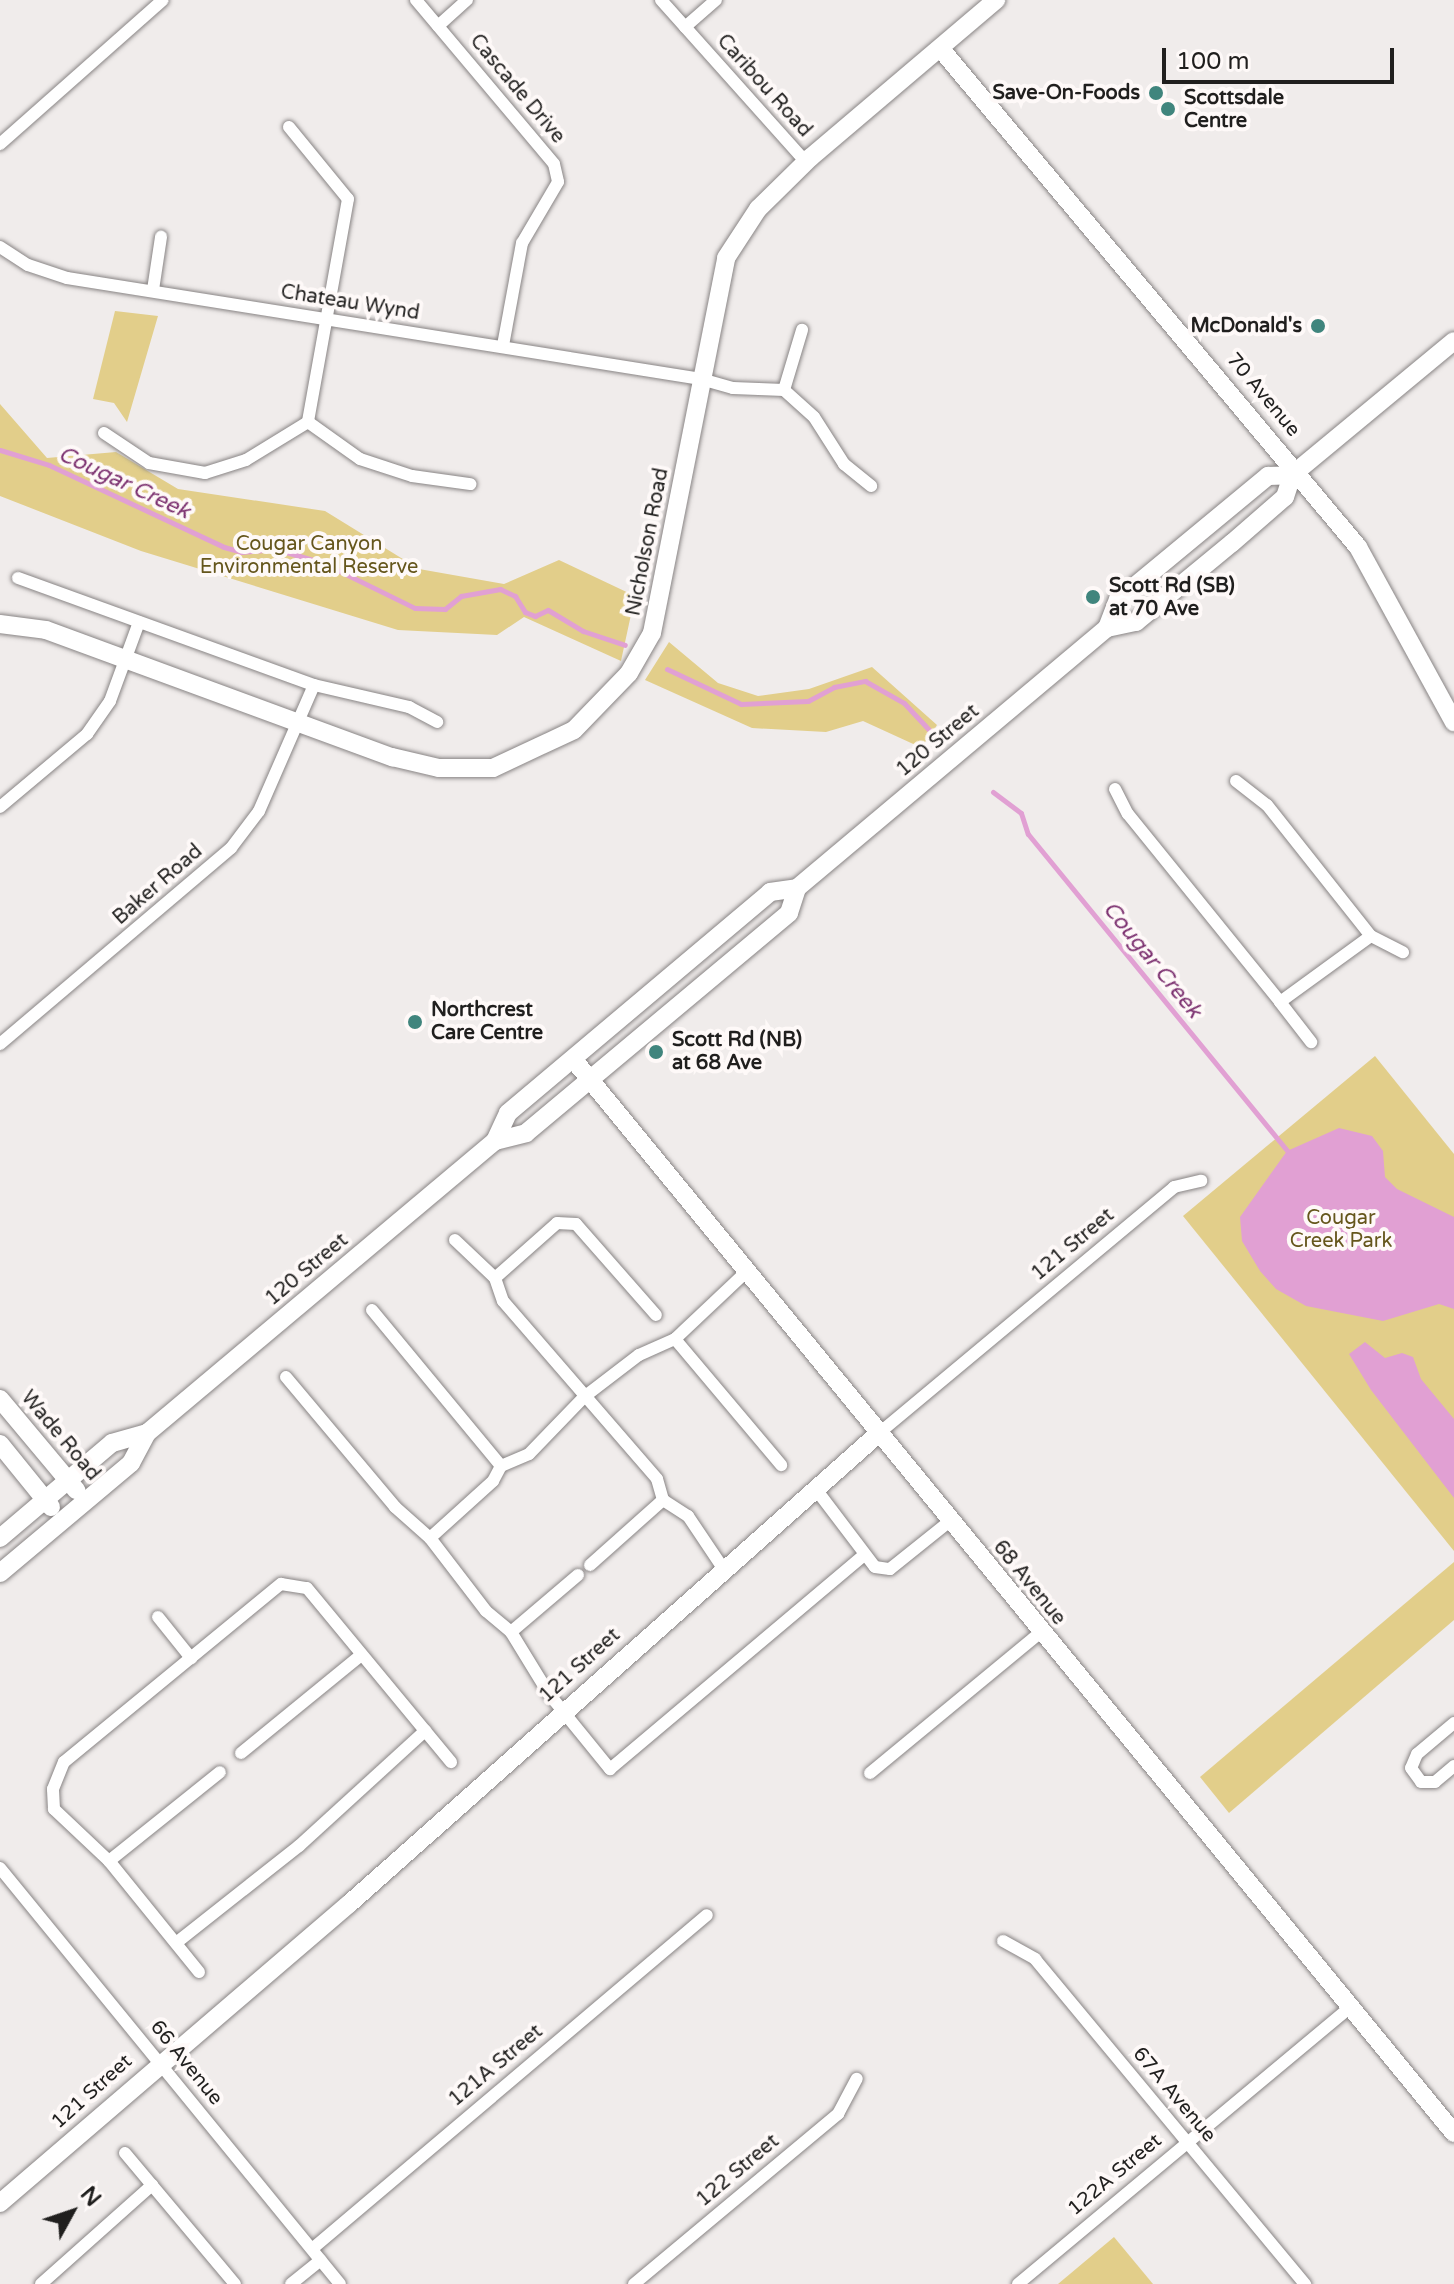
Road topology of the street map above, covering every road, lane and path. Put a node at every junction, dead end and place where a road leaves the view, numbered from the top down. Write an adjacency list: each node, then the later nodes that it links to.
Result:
1 (163, 0): 11 (street)
2 (416, 0): 7 (street, Cascade Drive)
3 (467, 0): 7 (street)
4 (661, 0): 8 (street, Caribou Road)
5 (716, 0): 8 (street)
6 (996, 0): 9 (street, Nicholson Road)
7 (438, 26): 19 (street, Cascade Drive)
8 (685, 27): 12 (street, Caribou Road)
9 (940, 48): 12 (street, Nicholson Road); 24 (street, 70 Avenue)
10 (289, 127): 16 (street)
11 (0, 144)
12 (806, 162): 20 (street, Nicholson Road)
13 (161, 237): 15 (street)
14 (0, 247): 15 (street, Chateau Wynd)
15 (153, 290): 16 (street, Chateau Wynd)
16 (327, 321): 19 (street, Chateau Wynd); 22 (street)
17 (802, 330): 21 (street)
18 (1454, 341): 24 (street, 120 Street)
19 (503, 346): 20 (street, Chateau Wynd)
20 (701, 379): 21 (street); 33 (street, Nicholson Road)
21 (784, 390): 26 (street)
22 (308, 422): 23 (street); 25 (street)
23 (104, 433)
24 (1295, 473): 30 (street, 120 Street); 30 (street, 120 Street); 35 (street, 70 Avenue)
25 (470, 484)
26 (871, 486)
27 (18, 578): 28 (street)
28 (139, 622): 31 (street); 32 (street)
29 (0, 624): 31 (street, Nicholson Road)
30 (1107, 628): 39 (street, 120 Street)
31 (124, 658): 33 (street, Nicholson Road); 38 (street)
32 (314, 685): 33 (street); 34 (street)
33 (297, 721): 44 (street, Baker Road)
34 (437, 722)
35 (1454, 722)
36 (1236, 781): 40 (street)
37 (1115, 789): 42 (street)
38 (0, 807)
39 (797, 888): 45 (street, 120 Street); 46 (street, 120 Street)
40 (1371, 936): 41 (street); 42 (street)
41 (1403, 952)
42 (1280, 1002): 43 (street)
43 (1311, 1042)
44 (0, 1044)
45 (573, 1059): 46 (street, 68 Avenue); 47 (street, 120 Street)
46 (590, 1079): 47 (street, 120 Street); 50 (street, 68 Avenue)
47 (495, 1141): 58 (street, 120 Street)
48 (1201, 1181): 59 (street, 121 Street)
49 (455, 1240): 51 (street)
50 (746, 1272): 54 (street); 59 (street, 68 Avenue)
51 (495, 1278): 53 (street); 56 (street)
52 (372, 1310): 62 (street)
53 (656, 1315)
54 (675, 1339): 56 (street); 61 (street)
55 (286, 1377): 71 (street)
56 (584, 1397): 62 (street); 66 (street)
57 (0, 1399): 63 (street, Wade Road)
58 (147, 1433): 63 (street, 120 Street); 67 (street, 120 Street)
59 (878, 1434): 64 (street, 121 Street); 69 (street, 68 Avenue)
60 (0, 1444): 65 (street)
61 (781, 1465)
62 (501, 1466): 71 (street)
63 (68, 1481): 65 (street, 120 Street); 67 (street, Wade Road)
64 (815, 1488): 72 (street); 74 (street, 121 Street)
65 (45, 1500): 68 (street); 70 (street, 120 Street)
66 (663, 1500): 73 (street); 74 (street)
67 (85, 1501): 68 (street, 120 Street)
68 (62, 1520): 75 (street, 120 Street)
69 (950, 1521): 72 (street); 79 (street, 68 Avenue)
70 (0, 1538)
71 (430, 1538): 78 (street)
72 (864, 1555): 82 (street)
73 (590, 1565)
74 (723, 1568): 82 (street, 121 Street)
75 (0, 1573)
76 (578, 1575): 78 (street)
77 (158, 1617): 81 (street)
78 (511, 1632): 82 (street)
79 (1041, 1632): 89 (street); 96 (street, 68 Avenue)
80 (361, 1655): 81 (street); 84 (street); 85 (street)
81 (191, 1658): 90 (street)
82 (562, 1711): 97 (street, 121 Street)
83 (1454, 1723): 87 (street)
84 (425, 1731): 86 (street); 94 (street)
85 (241, 1753)
86 (451, 1762)
87 (1454, 1766)
88 (220, 1772): 90 (street)
89 (870, 1773)
90 (109, 1861): 94 (street)
91 (0, 1868): 97 (street, 66 Avenue)
92 (707, 1915): 104 (street, 121A Street)
93 (1003, 1941): 100 (street, 67A Avenue)
94 (176, 1943): 95 (street)
95 (199, 1972)
96 (1350, 2007): 99 (street, 68 Avenue); 100 (street, 122A Street)
97 (159, 2062): 103 (street, 121 Street); 104 (street, 66 Avenue)
98 (857, 2079): 110 (street, 122 Street)
99 (1454, 2133)
100 (1186, 2141): 111 (street, 122A Street); 112 (street, 67A Avenue)
101 (125, 2153): 102 (street)
102 (152, 2185): 106 (street); 107 (street)
103 (0, 2203)
104 (312, 2249): 105 (street, 66 Avenue)
105 (321, 2260): 108 (street); 109 (street, 66 Avenue)
106 (41, 2284)
107 (235, 2284)
108 (291, 2284)
109 (340, 2284)
110 (634, 2284)
111 (1018, 2284)
112 (1305, 2284)

